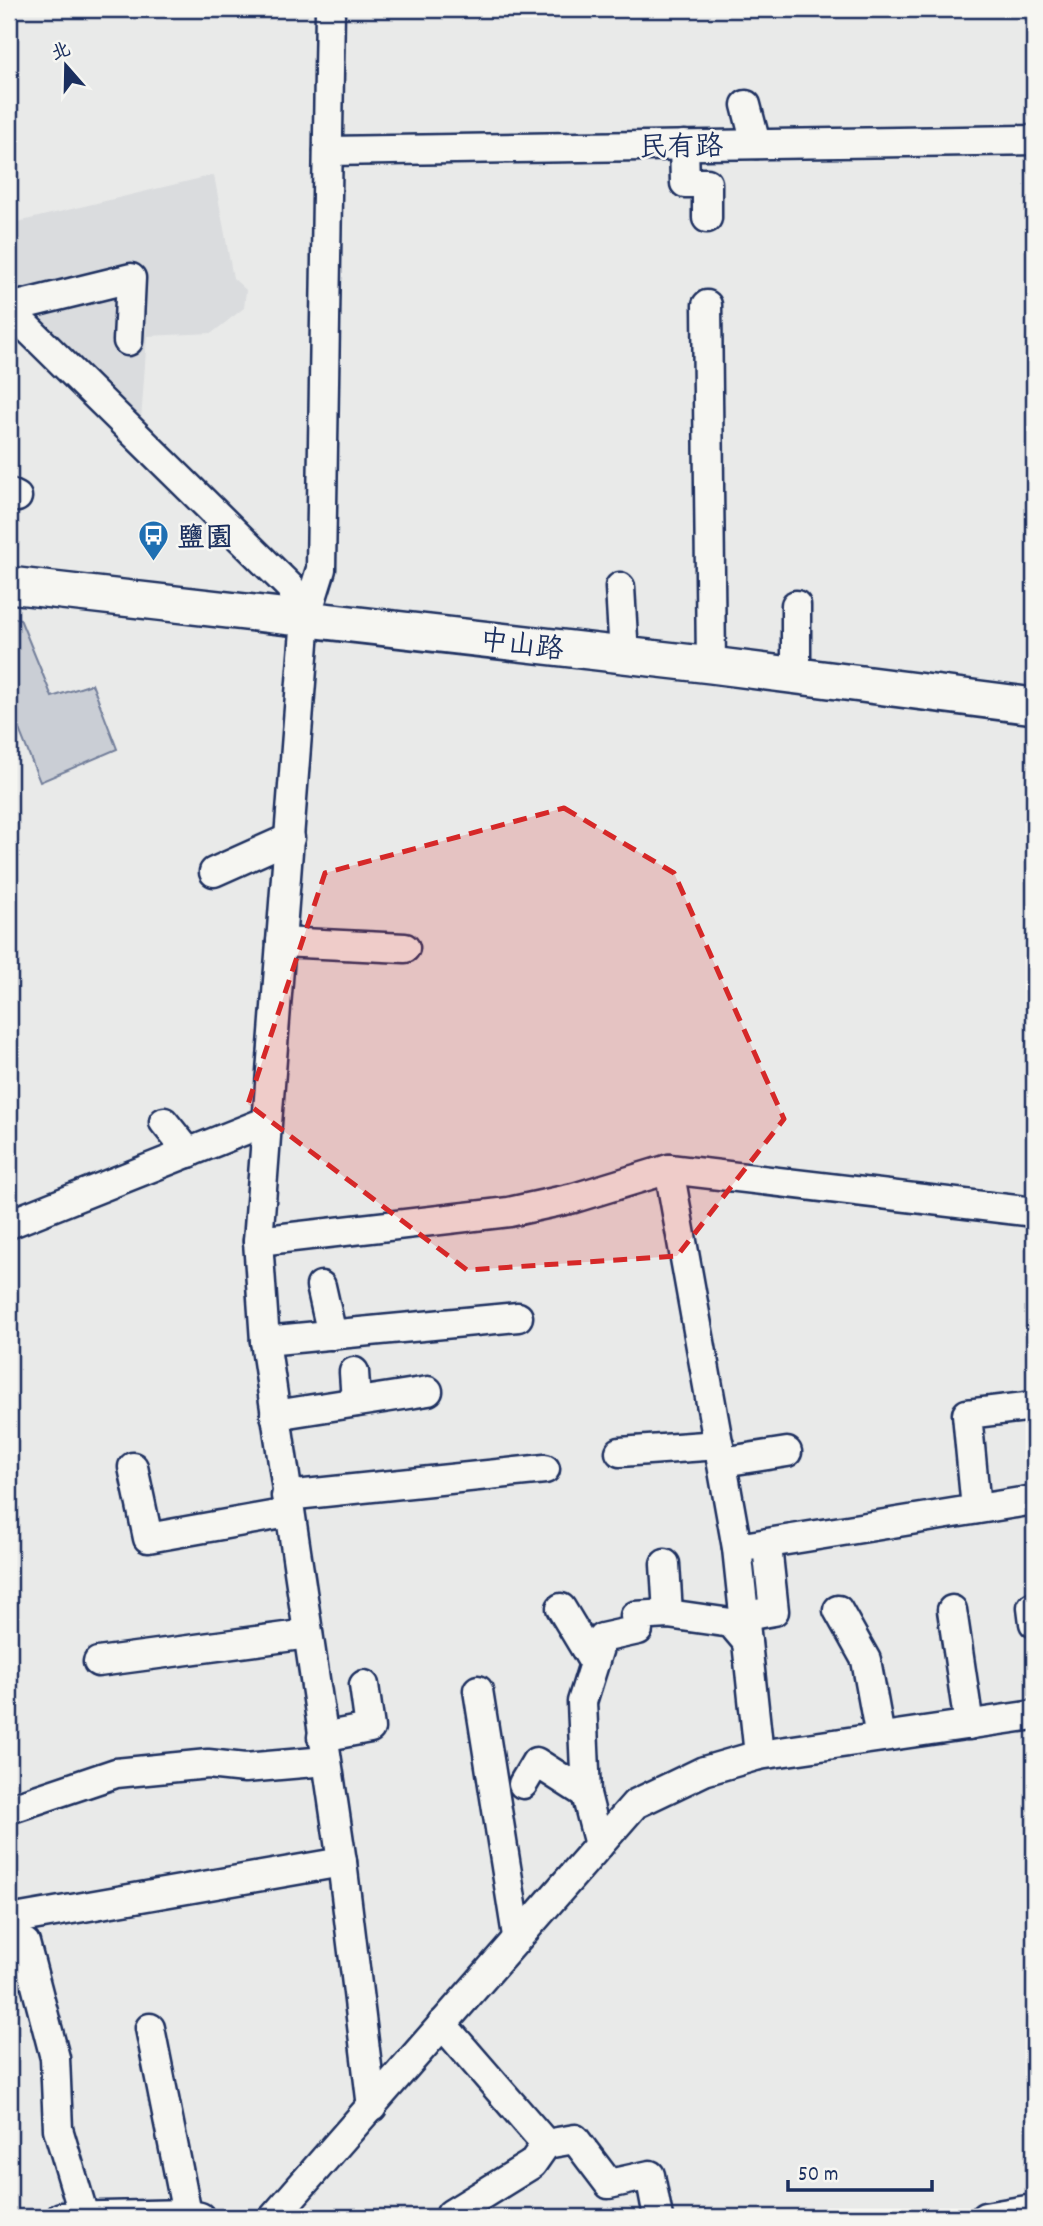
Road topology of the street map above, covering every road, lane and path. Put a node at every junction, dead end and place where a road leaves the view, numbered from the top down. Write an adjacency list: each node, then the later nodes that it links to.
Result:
1 (330, 9): 6 (street)
2 (746, 105): 4 (street)
3 (1034, 140): 4 (street, 民有路)
4 (757, 144): 5 (street, 民有路)
5 (684, 145): 6 (street, 民有路); 7 (street)
6 (328, 151): 14 (street)
7 (707, 218)
8 (708, 305): 16 (street)
9 (9, 309): 10 (street); 14 (street)
10 (128, 341)
11 (9, 585): 14 (main road, 中山路)
12 (620, 587): 15 (street)
13 (796, 605): 17 (street)
14 (306, 617): 15 (main road, 中山路); 19 (street)
15 (624, 655): 16 (main road, 中山路)
16 (711, 665): 17 (main road, 中山路)
17 (796, 676): 18 (main road, 中山路)
18 (1034, 706)
19 (290, 838): 20 (street); 21 (street)
20 (214, 872)
21 (281, 942): 22 (street); 24 (street)
22 (405, 947)
23 (164, 1122): 25 (street)
24 (265, 1122): 25 (street); 29 (street)
25 (188, 1153): 28 (street)
26 (669, 1169): 27 (street); 29 (street); 41 (street)
27 (1034, 1212)
28 (9, 1224)
29 (258, 1241): 33 (street)
30 (321, 1286): 32 (street)
31 (518, 1317): 32 (street)
32 (332, 1335): 33 (street)
33 (265, 1341): 38 (street)
34 (354, 1372): 36 (street)
35 (428, 1391): 36 (street)
36 (356, 1402): 38 (street)
37 (1034, 1406): 46 (street)
38 (275, 1415): 45 (street)
39 (620, 1452): 41 (street)
40 (787, 1452): 41 (street)
41 (720, 1453): 47 (street)
42 (133, 1467): 45 (street)
43 (545, 1469): 45 (street)
44 (1034, 1500): 46 (street)
45 (287, 1504): 55 (street)
46 (976, 1508): 47 (street)
47 (737, 1548): 54 (street)
48 (768, 1555): 54 (street)
49 (666, 1564): 53 (street)
50 (561, 1608): 57 (street)
51 (838, 1610): 62 (street)
52 (952, 1610): 61 (street)
53 (668, 1614): 54 (street); 57 (street)
54 (746, 1629): 64 (street)
55 (308, 1634): 56 (street); 63 (street)
56 (98, 1662)
57 (594, 1662): 66 (street)
58 (364, 1685): 63 (street)
59 (478, 1690): 71 (street)
60 (1034, 1715): 61 (street)
61 (969, 1725): 62 (street)
62 (880, 1737): 64 (street)
63 (324, 1749): 67 (street); 69 (street)
64 (759, 1755): 68 (street)
65 (523, 1784): 66 (street)
66 (586, 1794): 68 (street)
67 (9, 1810)
68 (599, 1845): 71 (street)
69 (342, 1862): 70 (street); 75 (street)
70 (9, 1920)
71 (517, 1936): 73 (street)
72 (25, 1942): 79 (street)
73 (442, 2024): 75 (street); 76 (street)
74 (149, 2028): 78 (street)
75 (372, 2107): 80 (street)
76 (546, 2144): 77 (street); 81 (street)
77 (451, 2214)
78 (194, 2215): 79 (street)
79 (73, 2217)
80 (274, 2217)
81 (658, 2217)
82 (985, 2217): 83 (street)
83 (1028, 2217)

